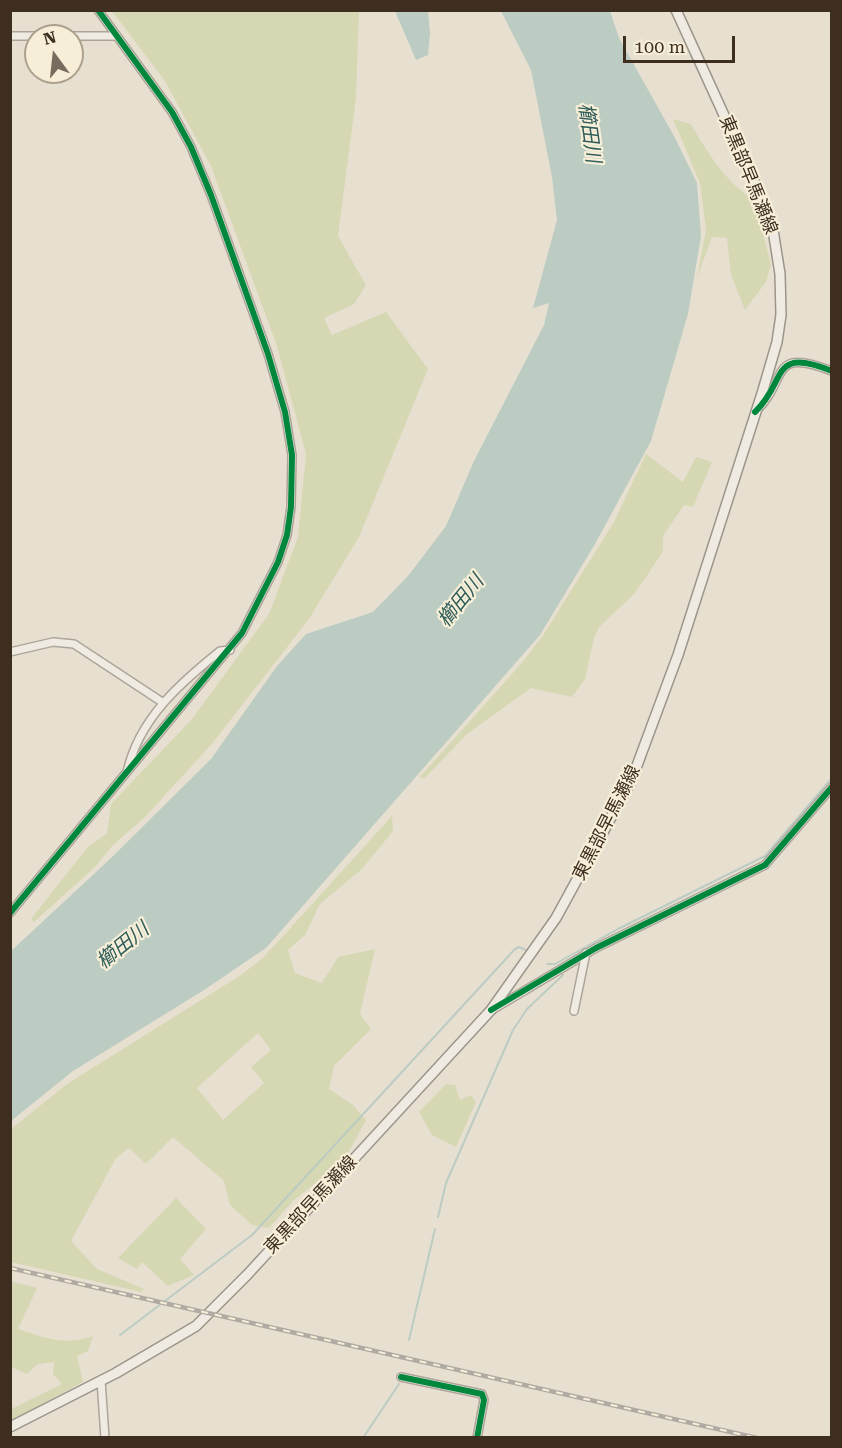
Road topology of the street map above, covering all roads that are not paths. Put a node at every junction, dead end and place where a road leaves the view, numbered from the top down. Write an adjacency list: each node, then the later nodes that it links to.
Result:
1 (98, 10): 4 (street)
2 (676, 10): 6 (main road, 東黒部早馬瀬線)
3 (10, 36): 4 (street)
4 (117, 36): 7 (street)
5 (831, 371): 6 (street)
6 (755, 412): 14 (main road, 東黒部早馬瀬線)
7 (230, 650): 9 (street); 10 (street)
8 (10, 652): 9 (street)
9 (162, 702): 10 (street)
10 (126, 775): 12 (street)
11 (831, 788): 13 (street)
12 (10, 913)
13 (586, 953): 14 (street); 15 (street)
14 (491, 1010): 17 (main road, 東黒部早馬瀬線)
15 (574, 1011)
16 (401, 1377): 20 (street)
17 (101, 1380): 18 (main road, 東黒部早馬瀬線); 19 (street)
18 (10, 1426)
19 (105, 1437)
20 (477, 1437)

